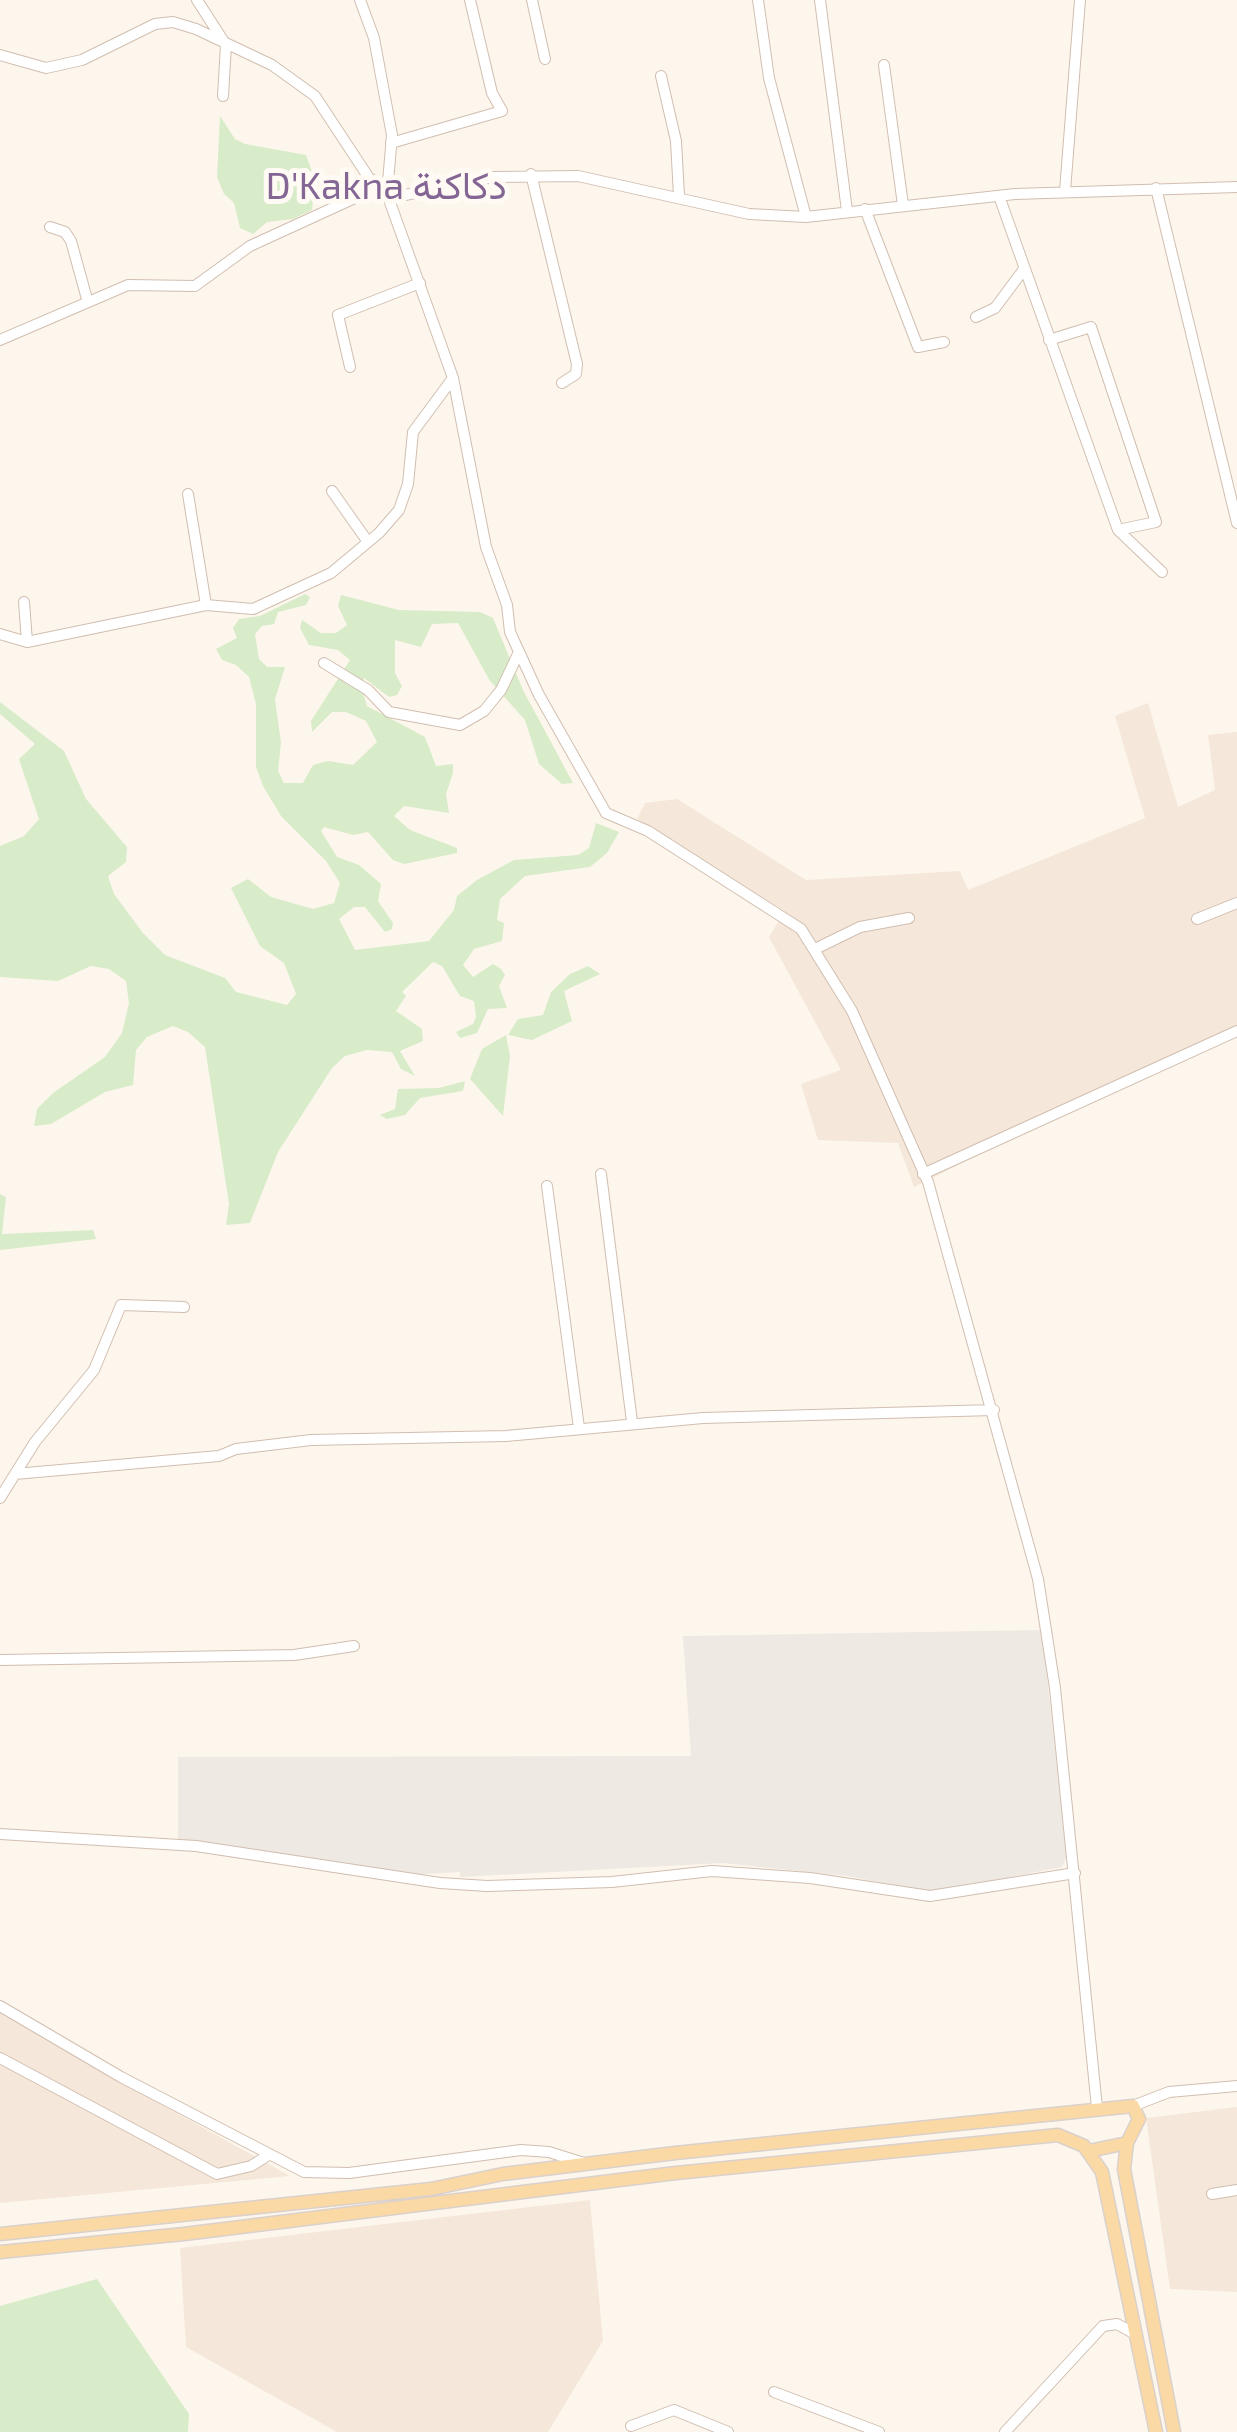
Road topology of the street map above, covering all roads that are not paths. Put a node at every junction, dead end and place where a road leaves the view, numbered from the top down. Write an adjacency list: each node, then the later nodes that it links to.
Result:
1 (198, 0): 8 (street)
2 (360, 0): 14 (street)
3 (470, 0): 14 (street)
4 (532, 0): 10 (street)
5 (758, 0): 25 (street)
6 (820, 0): 24 (street)
7 (1080, 0): 19 (street)
8 (226, 45): 9 (street); 13 (street); 16 (street)
9 (0, 55)
10 (545, 59)
11 (884, 65): 22 (street)
12 (661, 76): 20 (street)
13 (223, 96)
14 (391, 143): 16 (street)
15 (531, 174): 16 (street); 20 (street); 36 (street)
16 (384, 187): 28 (street); 29 (street)
17 (1237, 187): 18 (street)
18 (1156, 188): 19 (street); 39 (street)
19 (1065, 192): 21 (street)
20 (679, 196): 25 (street)
21 (1000, 196): 22 (street); 27 (street)
22 (903, 205): 23 (street)
23 (865, 209): 24 (street); 33 (street)
24 (847, 211): 25 (street)
25 (806, 216)
26 (50, 228): 29 (street)
27 (1024, 268): 30 (street); 32 (street)
28 (420, 283): 34 (street); 35 (street)
29 (88, 299): 31 (street)
30 (976, 317)
31 (0, 340)
32 (1049, 340): 40 (street); 40 (street)
33 (944, 342)
34 (350, 367)
35 (452, 378): 41 (street); 47 (street)
36 (562, 383)
37 (332, 492): 41 (street)
38 (188, 494): 44 (street)
39 (1237, 522)
40 (1118, 530): 42 (street)
41 (368, 542): 44 (street)
42 (1162, 572)
43 (24, 602): 46 (street)
44 (206, 605): 46 (street)
45 (0, 634): 46 (street)
46 (27, 642)
47 (520, 652): 48 (street); 52 (street)
48 (324, 663)
49 (1237, 903): 51 (street)
50 (909, 918): 52 (street)
51 (1196, 919)
52 (815, 948): 55 (street)
53 (1237, 1031): 55 (street)
54 (601, 1174): 59 (street)
55 (923, 1174): 58 (street)
56 (547, 1186): 60 (street)
57 (184, 1307): 61 (street)
58 (994, 1410): 59 (street); 66 (street)
59 (632, 1422): 60 (street)
60 (579, 1428): 61 (street)
61 (15, 1474): 62 (street)
62 (0, 1498)
63 (354, 1646): 64 (street)
64 (0, 1660)
65 (0, 1834): 66 (street)
66 (1076, 1873): 71 (street)
67 (0, 2006): 76 (street)
68 (0, 2058): 76 (street)
69 (1237, 2086): 70 (street)
70 (1133, 2106): 71 (main road); 74 (main road)
71 (1098, 2108): 72 (main road)
72 (1069, 2111): 73 (main road); 77 (main road)
73 (1072, 2139): 75 (main road); 81 (main road)
74 (1127, 2144): 75 (main road); 91 (main road)
75 (1089, 2151): 84 (main road)
76 (267, 2156): 77 (street)
77 (589, 2165): 78 (main road)
78 (464, 2181): 81 (main road); 82 (main road)
79 (1237, 2190): 80 (street)
80 (1212, 2194)
81 (466, 2198): 83 (main road)
82 (0, 2234)
83 (0, 2252)
84 (1136, 2335): 89 (street); 90 (main road)
85 (774, 2392): 88 (street)
86 (631, 2426): 87 (street)
87 (728, 2432)
88 (878, 2432)
89 (1005, 2432)
90 (1156, 2432)
91 (1174, 2432)

